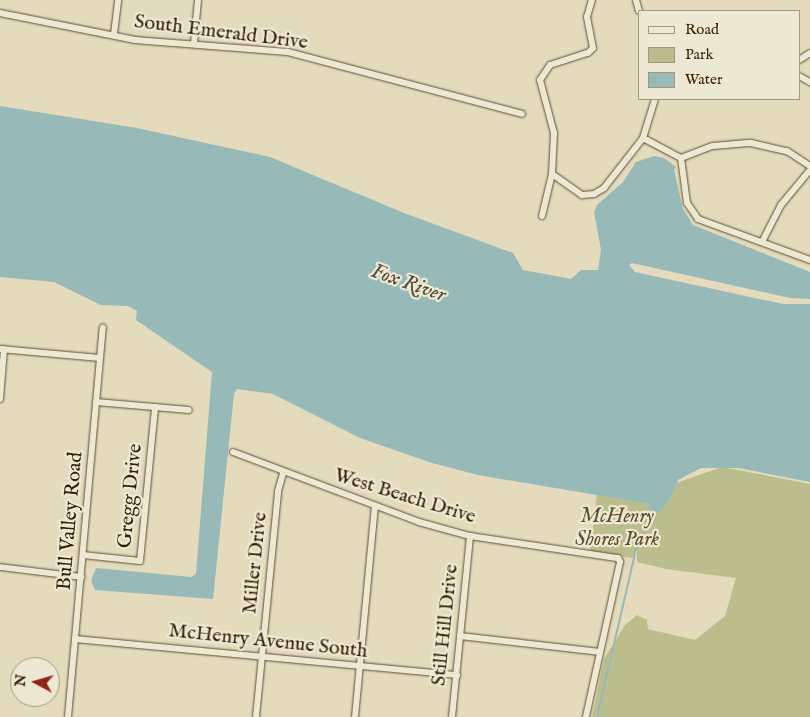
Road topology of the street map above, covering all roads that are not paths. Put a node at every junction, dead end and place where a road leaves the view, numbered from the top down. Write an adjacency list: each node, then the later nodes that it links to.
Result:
1 (118, 0): 5 (street)
2 (198, 0): 6 (street)
3 (592, 0): 12 (street)
4 (0, 13): 5 (street, South Emerald Drive)
5 (114, 34): 6 (street, South Emerald Drive)
6 (194, 44): 8 (street, South Emerald Drive)
7 (655, 100): 9 (street)
8 (522, 114)
9 (643, 138): 10 (street); 12 (street)
10 (681, 158): 11 (street); 14 (street)
11 (810, 168): 14 (street)
12 (552, 174): 13 (street)
13 (542, 216)
14 (762, 242): 15 (street)
15 (810, 260)
16 (102, 328): 18 (street, Bull Valley Road)
17 (2, 349): 18 (street); 19 (street)
18 (100, 358): 20 (street, Bull Valley Road)
19 (0, 399)
20 (96, 402): 21 (street); 27 (street, Bull Valley Road)
21 (155, 407): 22 (street); 27 (street, Gregg Drive)
22 (189, 410)
23 (233, 452): 24 (street, West Beach Drive)
24 (283, 473): 25 (street, West Beach Drive); 33 (street, Miller Drive)
25 (375, 507): 26 (street, West Beach Drive); 34 (street)
26 (470, 536): 30 (street, Still Hill Drive); 32 (street, West Beach Drive)
27 (84, 555): 29 (street, Bull Valley Road)
28 (0, 567): 29 (street)
29 (81, 577): 31 (street, Bull Valley Road)
30 (460, 636): 32 (street); 35 (street, Still Hill Drive)
31 (75, 639): 33 (street, McHenry Avenue South); 36 (street, Bull Valley Road)
32 (600, 652): 40 (street, West Beach Drive)
33 (262, 656): 34 (street, McHenry Avenue South); 37 (street, Miller Drive)
34 (360, 666): 35 (street, McHenry Avenue South); 38 (street)
35 (457, 675): 39 (street, Still Hill Drive)
36 (68, 717)
37 (256, 717)
38 (355, 717)
39 (452, 717)
40 (586, 717)

